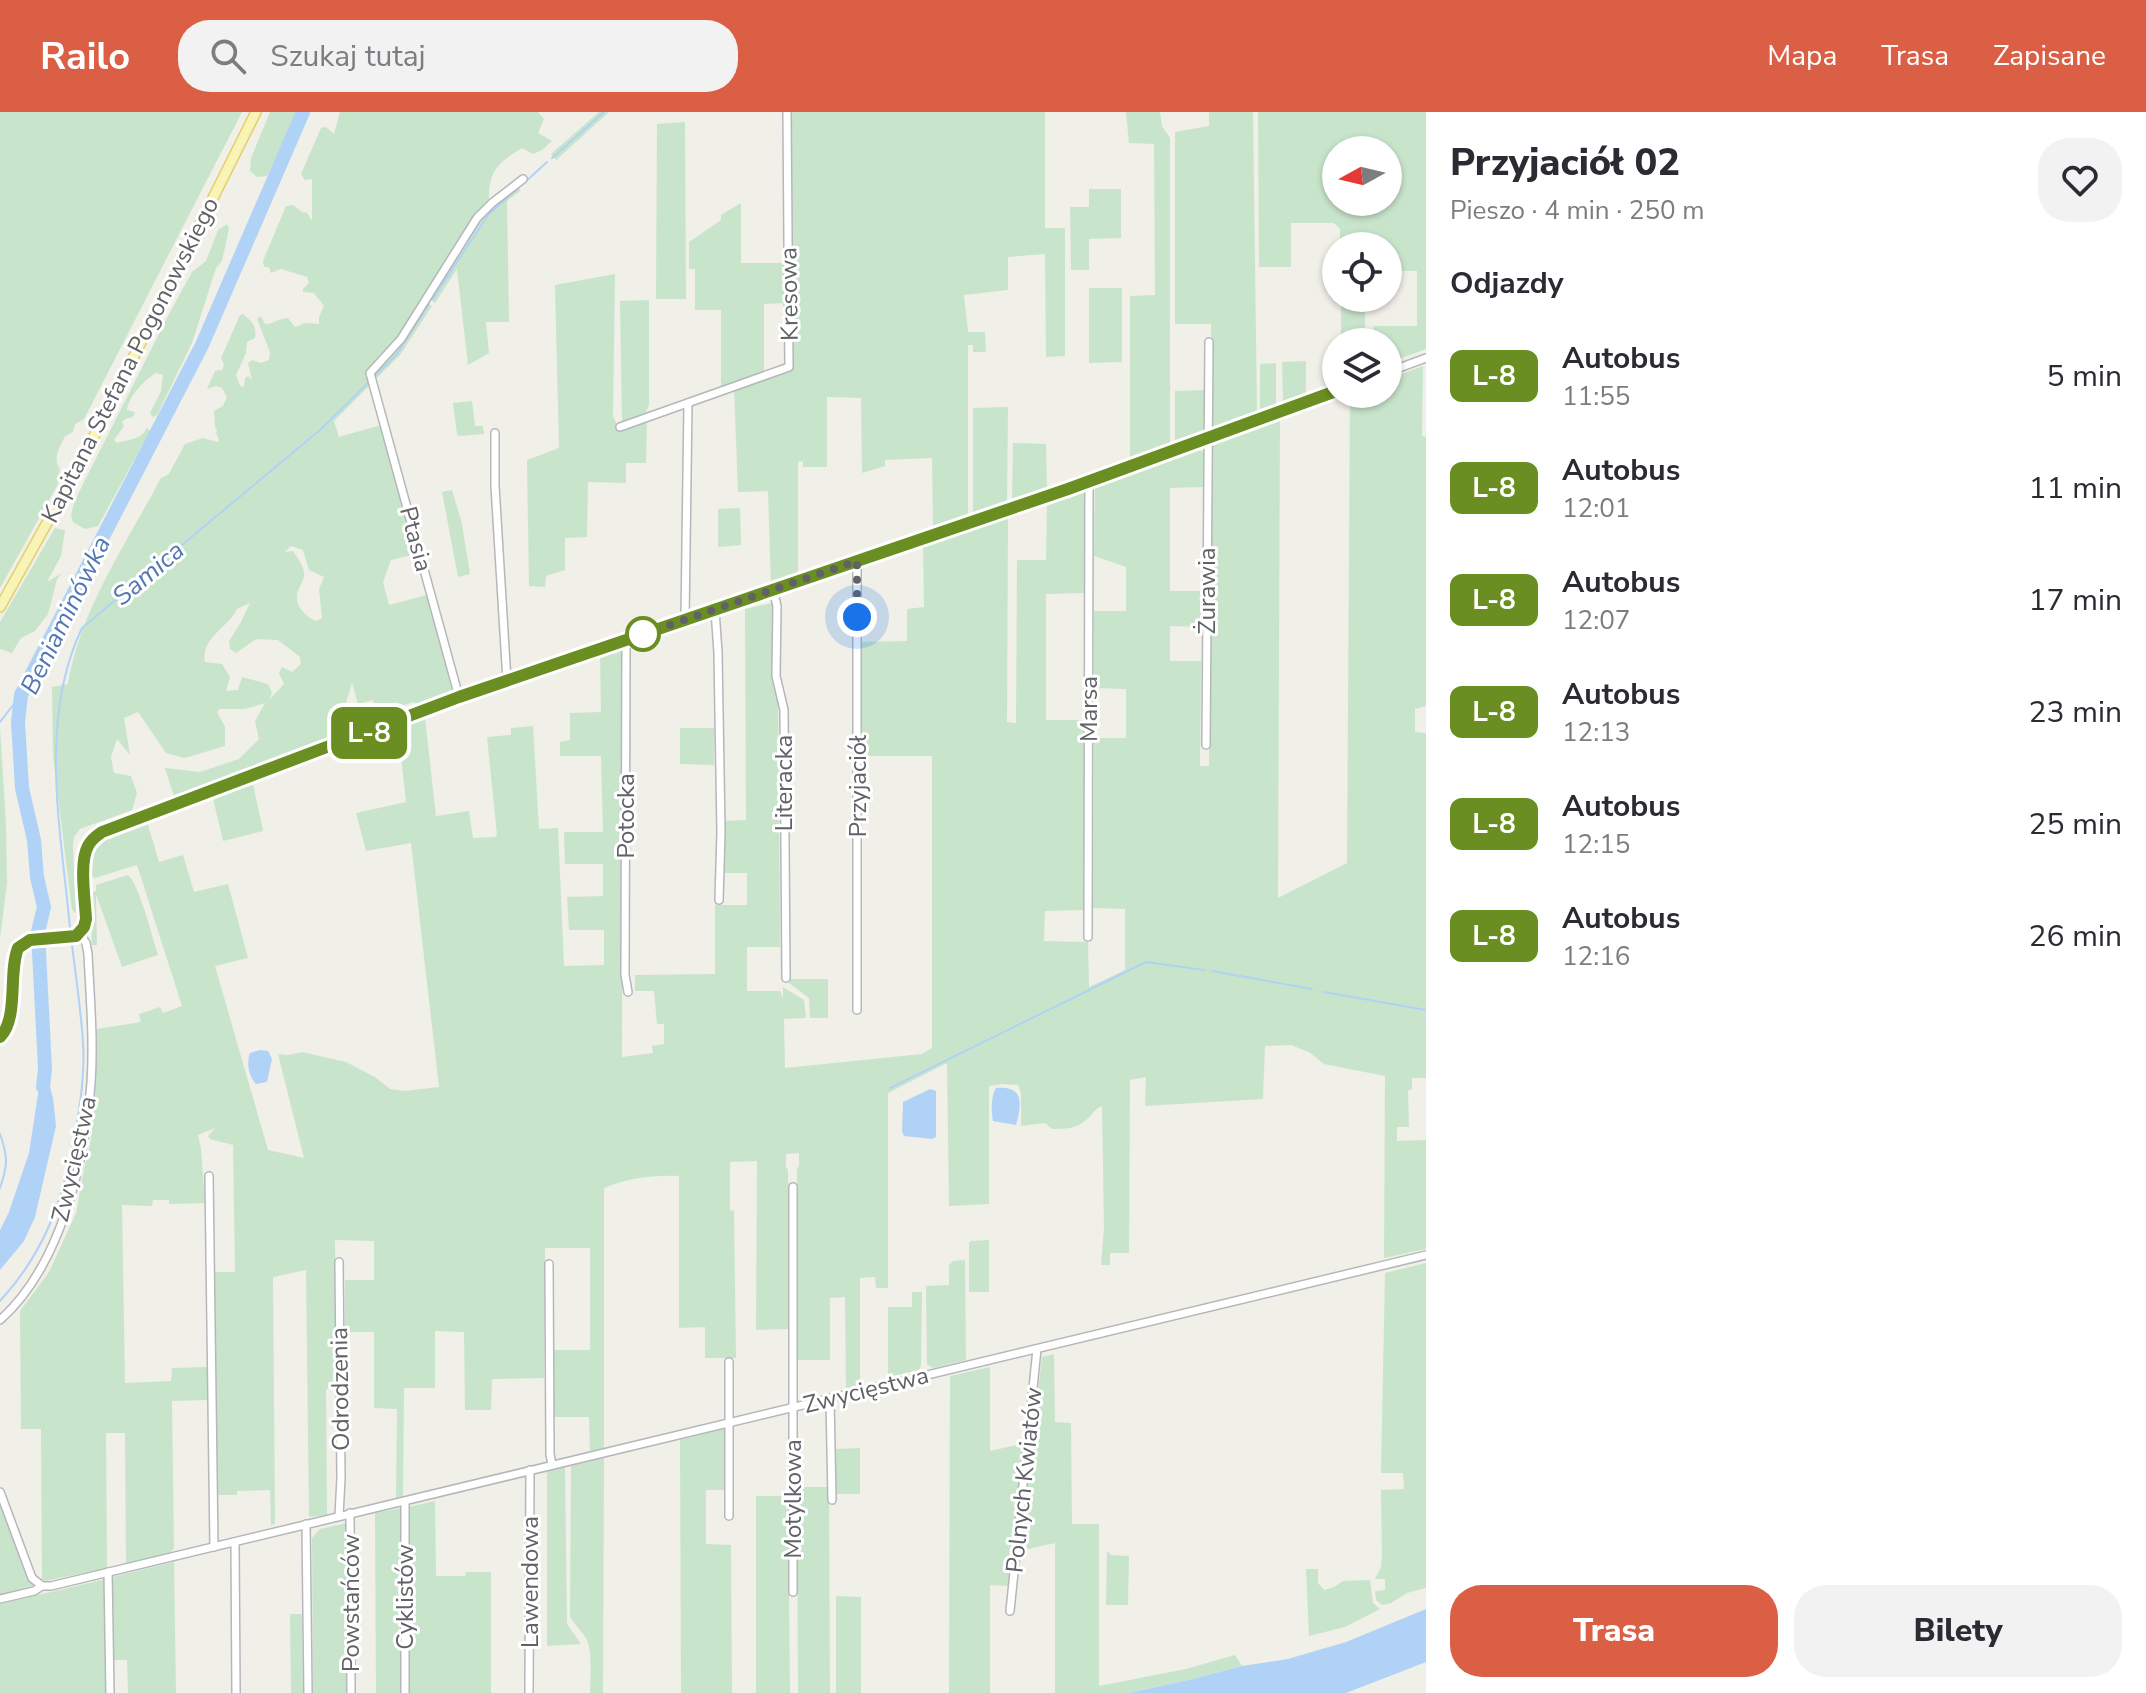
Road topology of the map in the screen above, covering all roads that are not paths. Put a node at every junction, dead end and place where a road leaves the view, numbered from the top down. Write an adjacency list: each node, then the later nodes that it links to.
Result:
1 (256, 112): 15 (main road, Kapitana Stefana Pogonowskiego)
2 (787, 112): 8 (street, Kresowa)
3 (523, 179): 20 (street, Ptasia)
4 (1209, 342): 11 (street, Żurawia)
5 (1426, 358): 6 (street)
6 (1402, 367)
7 (1322, 396): 11 (street)
8 (688, 403): 9 (street, Kresowa); 17 (street)
9 (620, 427)
10 (495, 433): 19 (street)
11 (1209, 438): 12 (street); 21 (street, Żurawia)
12 (1089, 481): 13 (street); 24 (street, Marsa)
13 (857, 561): 14 (street); 27 (street, Przyjaciół)
14 (773, 589): 16 (street); 25 (street, Literacka)
15 (0, 607)
16 (715, 610): 17 (street); 22 (street)
17 (685, 619): 18 (street)
18 (626, 640): 19 (street); 26 (street, Potocka)
19 (507, 681): 20 (street)
20 (459, 697): 23 (street)
21 (1206, 745)
22 (719, 900)
23 (80, 934): 28 (street); 34 (street, Zwycięstwa)
24 (1088, 937)
25 (786, 978)
26 (628, 992)
27 (857, 1010)
28 (0, 1037)
29 (209, 1176): 50 (street)
30 (793, 1187): 38 (street, Motylkowa)
31 (1426, 1255): 35 (street, Zwycięstwa)
32 (339, 1262): 46 (street, Odrodzenia)
33 (549, 1264): 40 (street)
34 (0, 1320)
35 (1037, 1349): 37 (street, Zwycięstwa); 55 (street, Polnych Kwiatów)
36 (729, 1362): 39 (street)
37 (830, 1398): 38 (street, Zwycięstwa); 43 (street)
38 (793, 1407): 39 (street, Zwycięstwa); 53 (street, Motylkowa)
39 (730, 1422): 40 (street, Zwycięstwa); 47 (street)
40 (552, 1465): 41 (street, Zwycięstwa)
41 (530, 1470): 44 (street, Zwycięstwa); 61 (street, Lawendowa)
42 (0, 1492): 52 (street)
43 (832, 1500)
44 (405, 1501): 45 (street, Zwycięstwa); 60 (street, Cyklistów)
45 (350, 1513): 46 (street, Zwycięstwa); 59 (street, Powstańców)
46 (339, 1516): 48 (street, Zwycięstwa)
47 (729, 1516)
48 (306, 1524): 49 (street, Zwycięstwa); 58 (street)
49 (235, 1542): 50 (street, Zwycięstwa); 57 (street)
50 (214, 1547): 51 (street, Zwycięstwa)
51 (108, 1572): 52 (street, Zwycięstwa); 56 (street)
52 (42, 1586): 54 (street, Zwycięstwa)
53 (793, 1592)
54 (0, 1599)
55 (1010, 1611)
56 (110, 1693)
57 (236, 1693)
58 (308, 1693)
59 (351, 1693)
60 (405, 1693)
61 (529, 1693)

